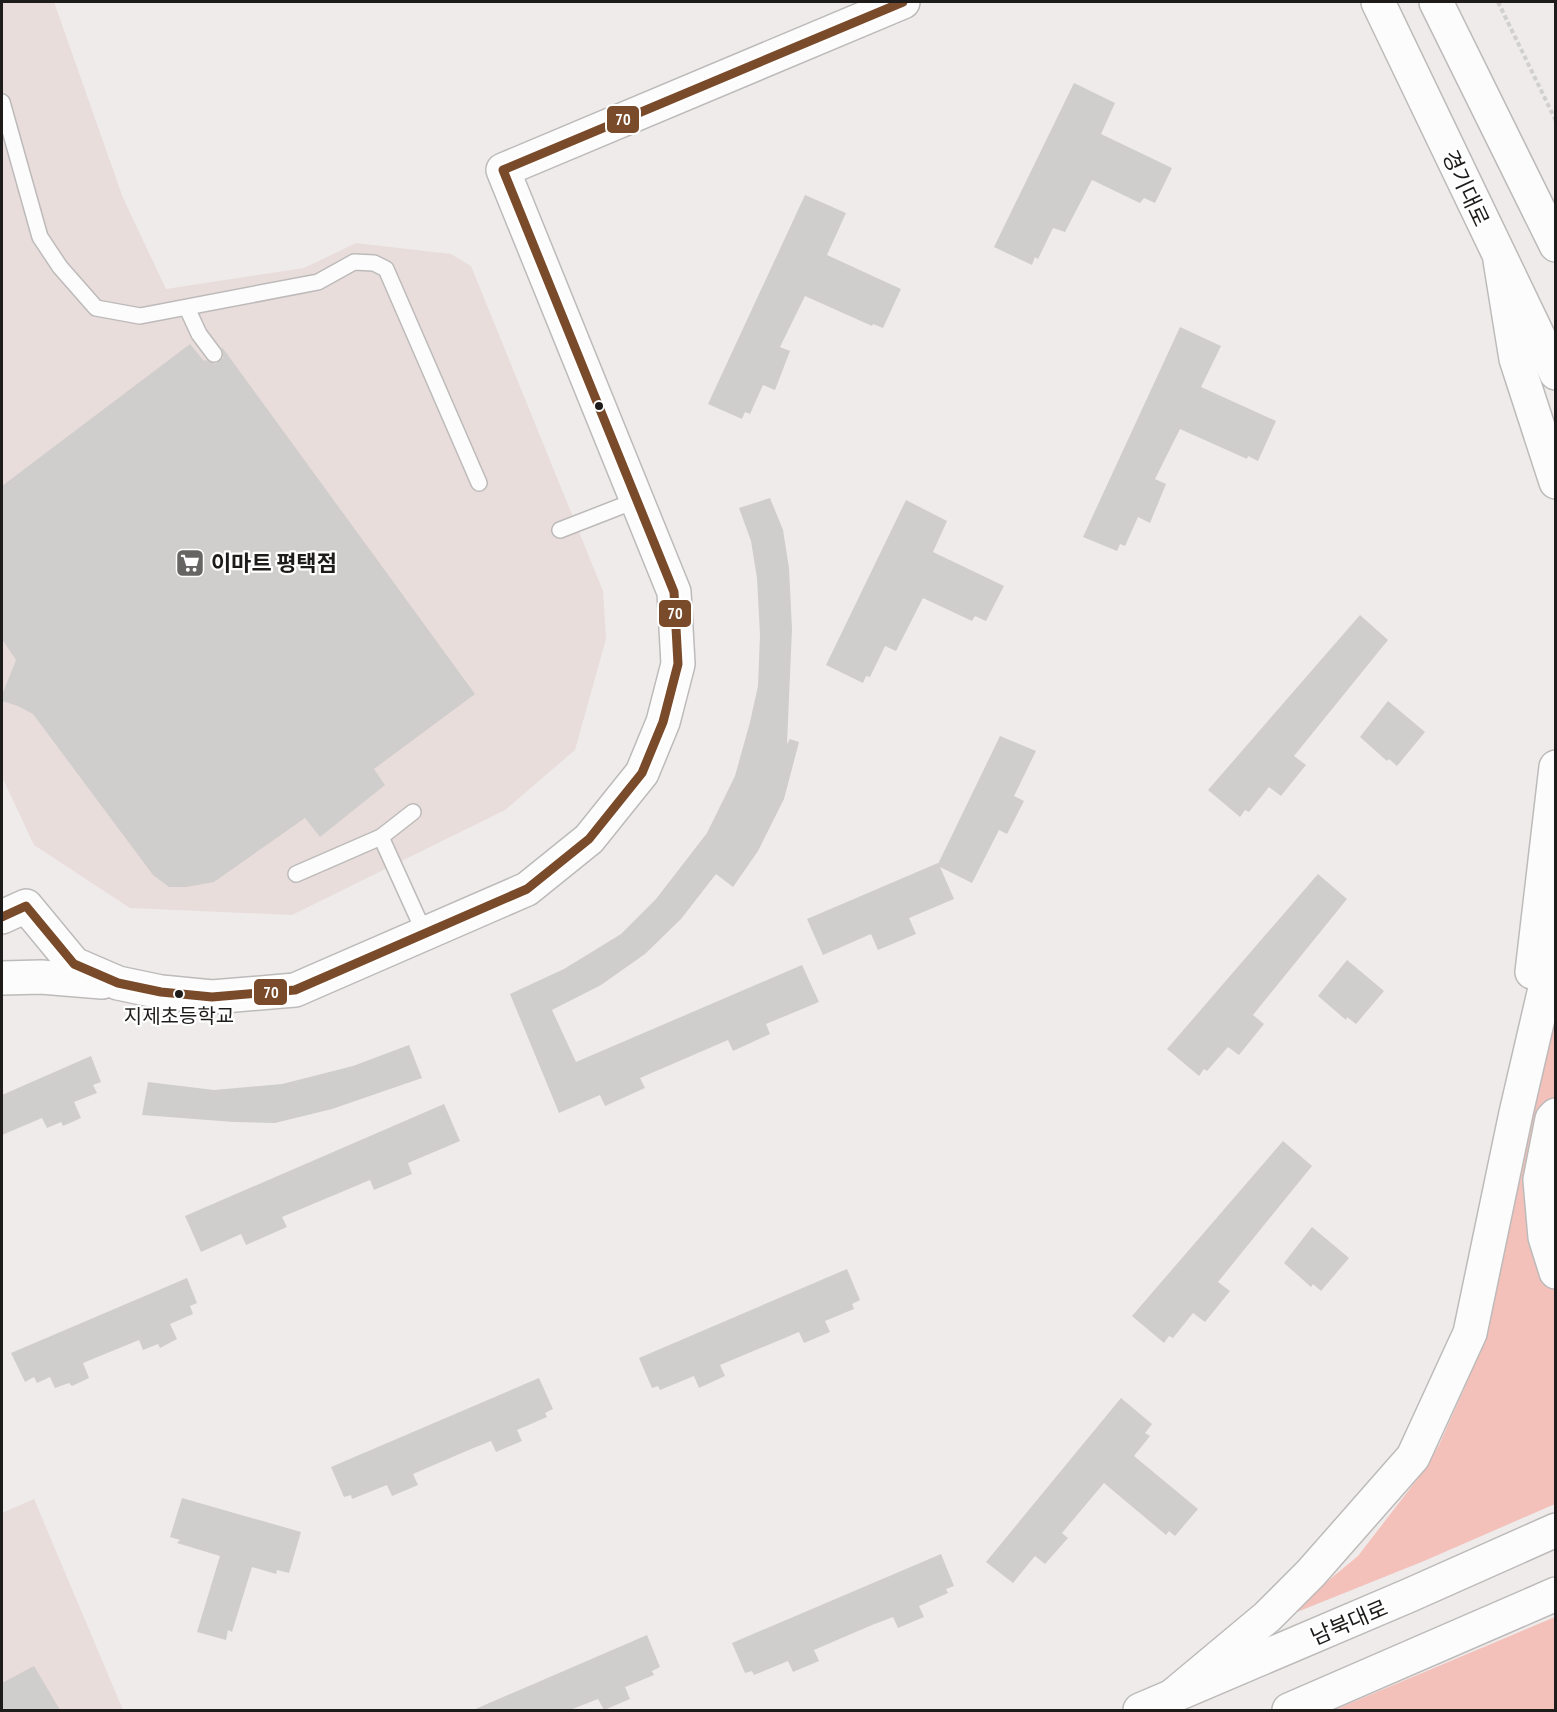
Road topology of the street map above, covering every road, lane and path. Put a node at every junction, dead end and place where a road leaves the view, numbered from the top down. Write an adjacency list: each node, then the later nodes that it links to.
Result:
1 (903, 2): 14 (main road)
2 (1378, 2): 8 (main road, 경기대로)
3 (1436, 2): 7 (main road)
4 (1498, 2): 6 (path)
5 (2, 102): 9 (lane)
6 (1556, 121)
7 (1556, 245)
8 (1500, 260): 11 (main road, 경기대로); 12 (main road)
9 (188, 308): 10 (lane); 13 (lane)
10 (214, 354)
11 (1556, 373)
12 (1556, 482)
13 (479, 483)
14 (637, 500): 15 (lane); 21 (main road)
15 (560, 530)
16 (1556, 767): 25 (main road)
17 (414, 812): 18 (lane)
18 (381, 837): 19 (lane); 21 (lane)
19 (296, 874)
20 (2, 917): 24 (main road)
21 (425, 934): 24 (main road)
22 (1556, 940): 25 (main road)
23 (2, 978): 24 (main road)
24 (118, 983)
25 (1516, 1113): 30 (main road)
26 (1556, 1115): 27 (main road)
27 (1556, 1272)
28 (1556, 1530): 30 (main road, 남북대로)
29 (1556, 1594): 32 (main road)
30 (1170, 1698): 31 (main road, 남북대로)
31 (1140, 1710)
32 (1288, 1710)

